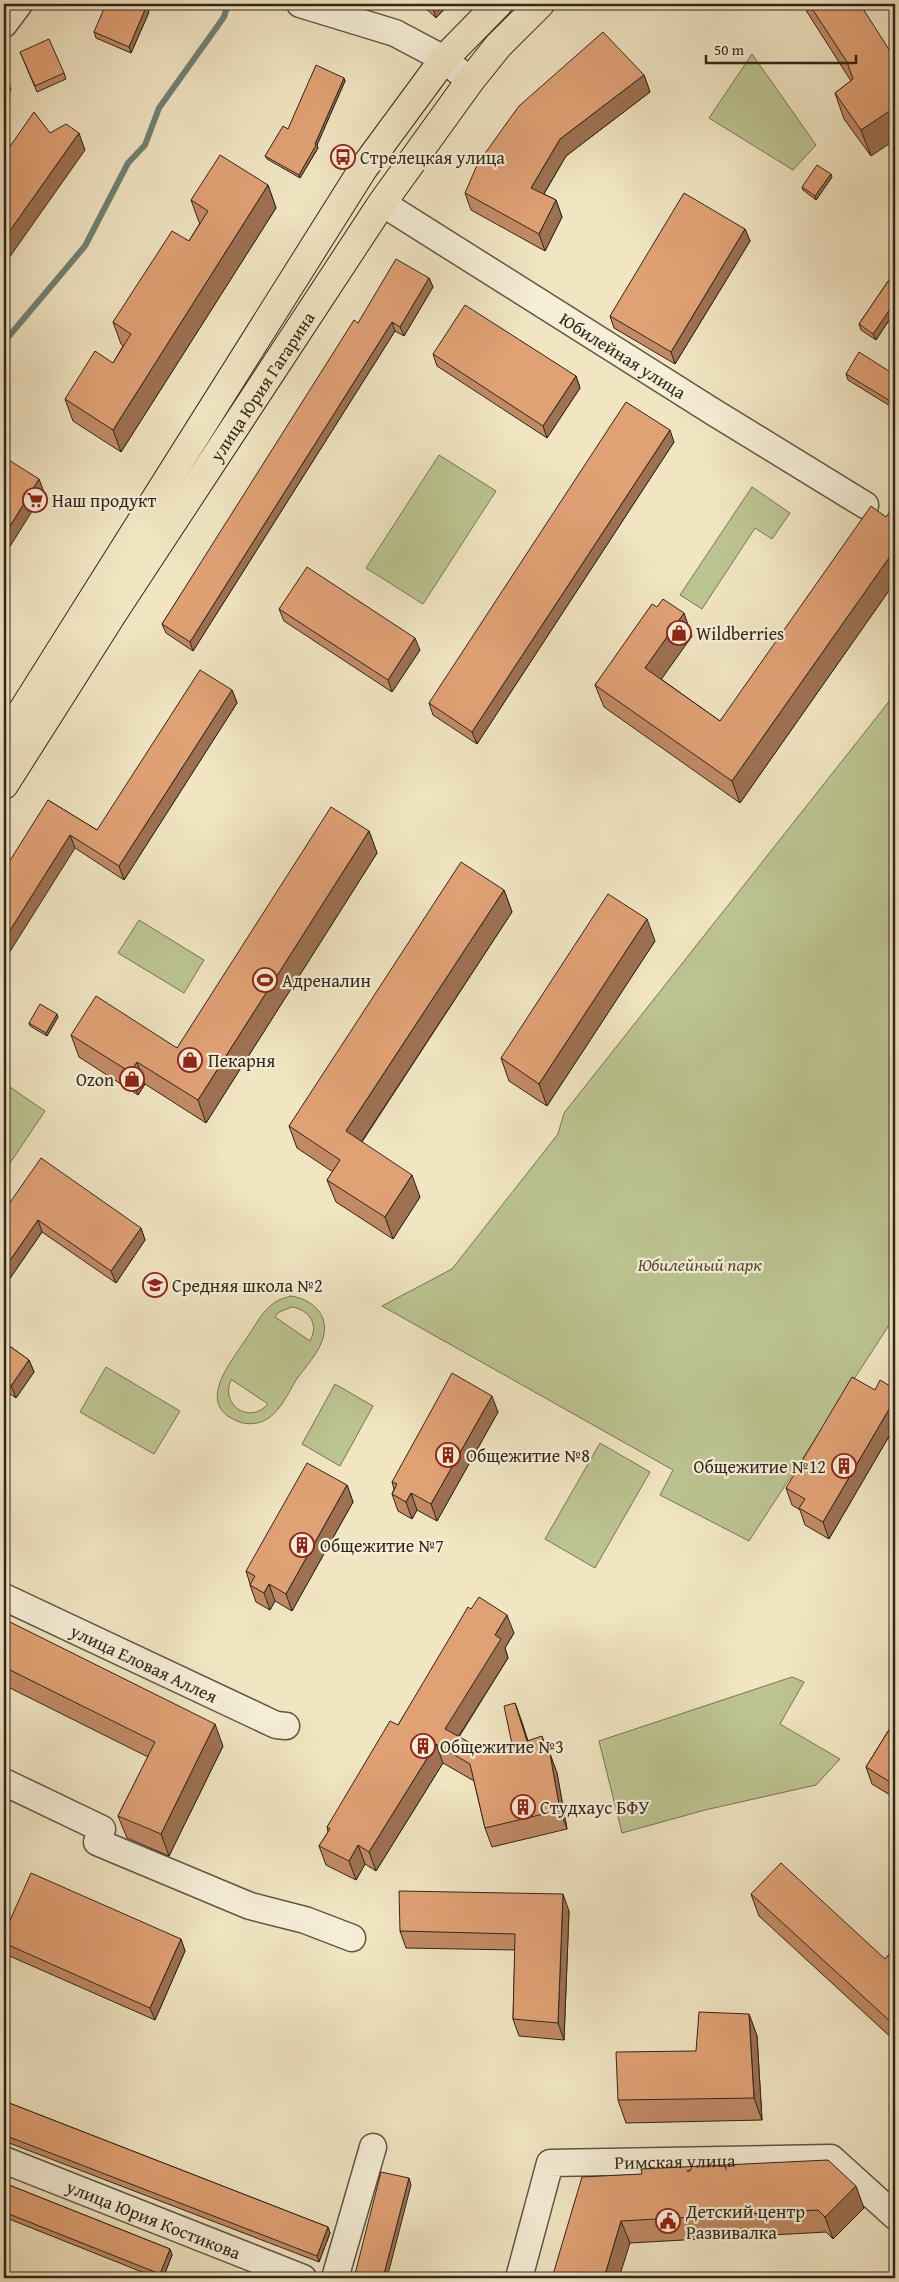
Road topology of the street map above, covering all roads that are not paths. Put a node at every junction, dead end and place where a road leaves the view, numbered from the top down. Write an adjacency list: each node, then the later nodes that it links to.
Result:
1 (20, 4): 5 (street)
2 (300, 4): 6 (street)
3 (498, 4): 6 (main road, улица Юрия Гагарина)
4 (540, 4): 7 (main road, улица Юрия Гагарина)
5 (4, 24)
6 (444, 59): 7 (street); 10 (main road, улица Юрия Гагарина)
7 (470, 81): 8 (main road, улица Юрия Гагарина)
8 (382, 203): 9 (street, Юбилейная улица); 11 (main road, улица Юрия Гагарина)
9 (865, 505)
10 (4, 740)
11 (4, 785)
12 (4, 1597): 13 (street, улица Еловая Аллея)
13 (286, 1726)
14 (4, 1782): 15 (street)
15 (352, 1938)
16 (373, 2147): 20 (street)
17 (4, 2160): 19 (street, улица Юрия Костикова)
18 (895, 2216): 21 (street, Римская улица)
19 (303, 2278)
20 (335, 2278)
21 (518, 2278)

